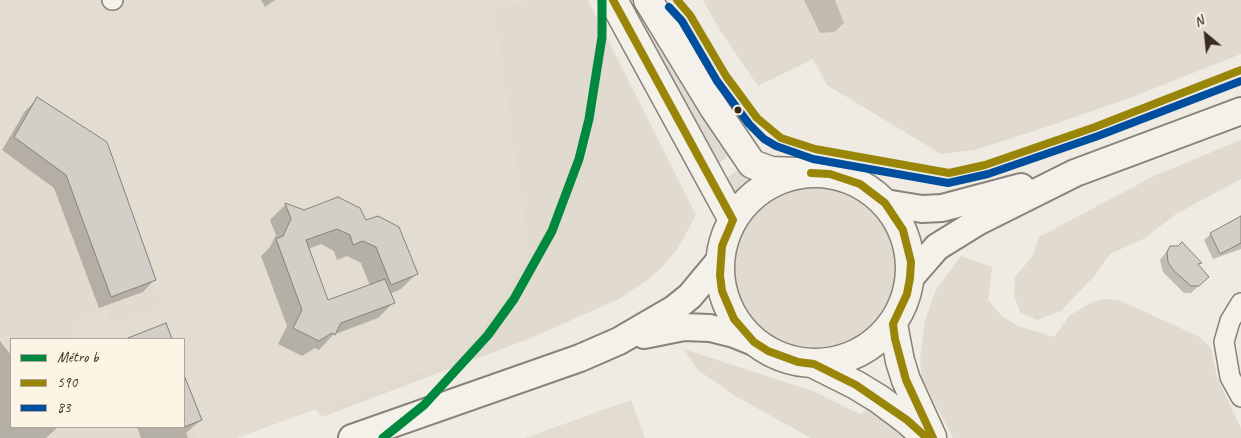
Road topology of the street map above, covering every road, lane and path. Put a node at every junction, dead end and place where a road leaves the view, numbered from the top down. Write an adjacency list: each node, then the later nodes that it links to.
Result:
1 (613, 0): 7 (main road)
2 (648, 0): 4 (main road)
3 (1241, 111): 5 (main road)
4 (814, 173): 6 (main road); 7 (main road)
5 (1075, 174): 6 (main road); 9 (main road)
6 (885, 203): 9 (main road)
7 (733, 220): 8 (main road)
8 (720, 260): 12 (main road); 13 (main road)
9 (910, 278): 11 (main road)
10 (1241, 303): 15 (street)
11 (893, 324): 14 (main road); 18 (main road)
12 (619, 341): 13 (main road); 16 (main road)
13 (754, 342): 14 (main road)
14 (814, 364): 17 (main road)
15 (1241, 397)
16 (352, 438)
17 (927, 438)
18 (933, 438)

